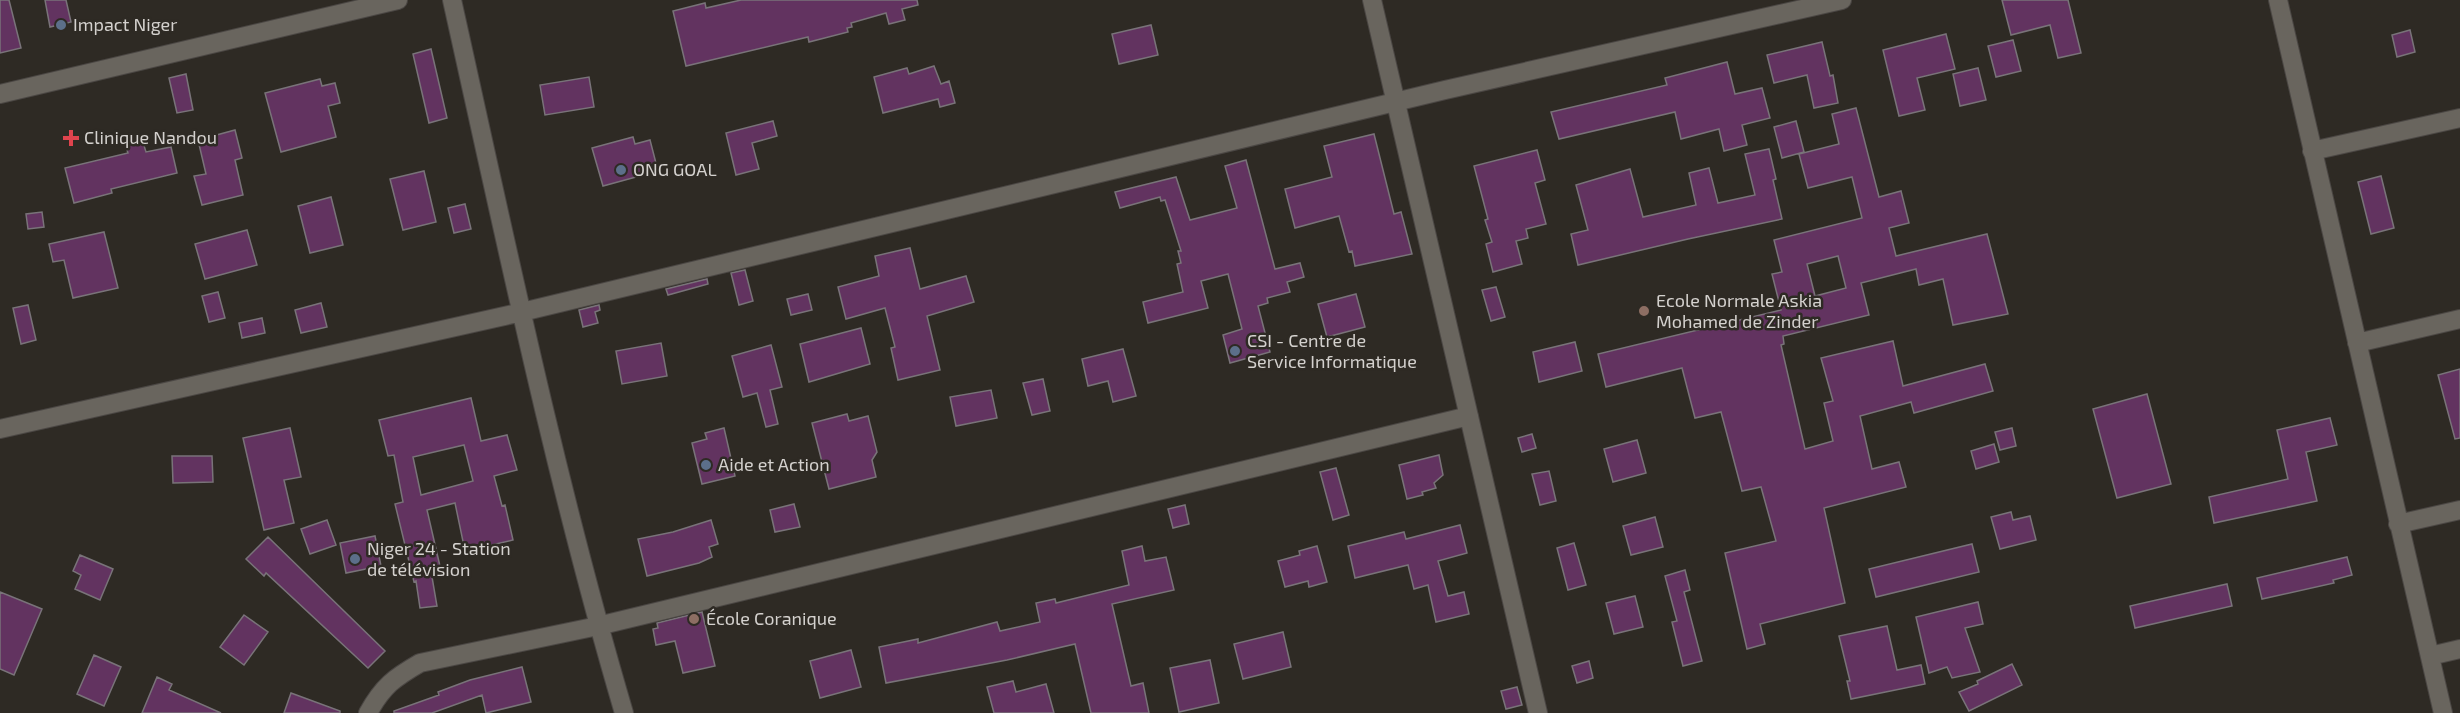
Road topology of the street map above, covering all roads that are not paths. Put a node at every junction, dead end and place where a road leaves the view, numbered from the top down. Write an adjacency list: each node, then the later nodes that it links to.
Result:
1 (398, 0): 6 (street)
2 (452, 0): 10 (street)
3 (1372, 0): 7 (street)
4 (1842, 0): 7 (street)
5 (2278, 0): 9 (street)
6 (0, 94)
7 (1397, 102): 10 (street); 13 (street)
8 (2460, 118): 9 (street)
9 (2312, 151): 12 (street)
10 (522, 312): 14 (street); 17 (street)
11 (2460, 319): 12 (street)
12 (2357, 343): 16 (street)
13 (1469, 416): 17 (street); 22 (street)
14 (0, 429)
15 (2460, 510): 16 (street)
16 (2398, 524): 19 (street)
17 (598, 626): 20 (street); 21 (street)
18 (2460, 649): 19 (street)
19 (2430, 656): 23 (street)
20 (368, 713)
21 (624, 713)
22 (1538, 713)
23 (2443, 713)

